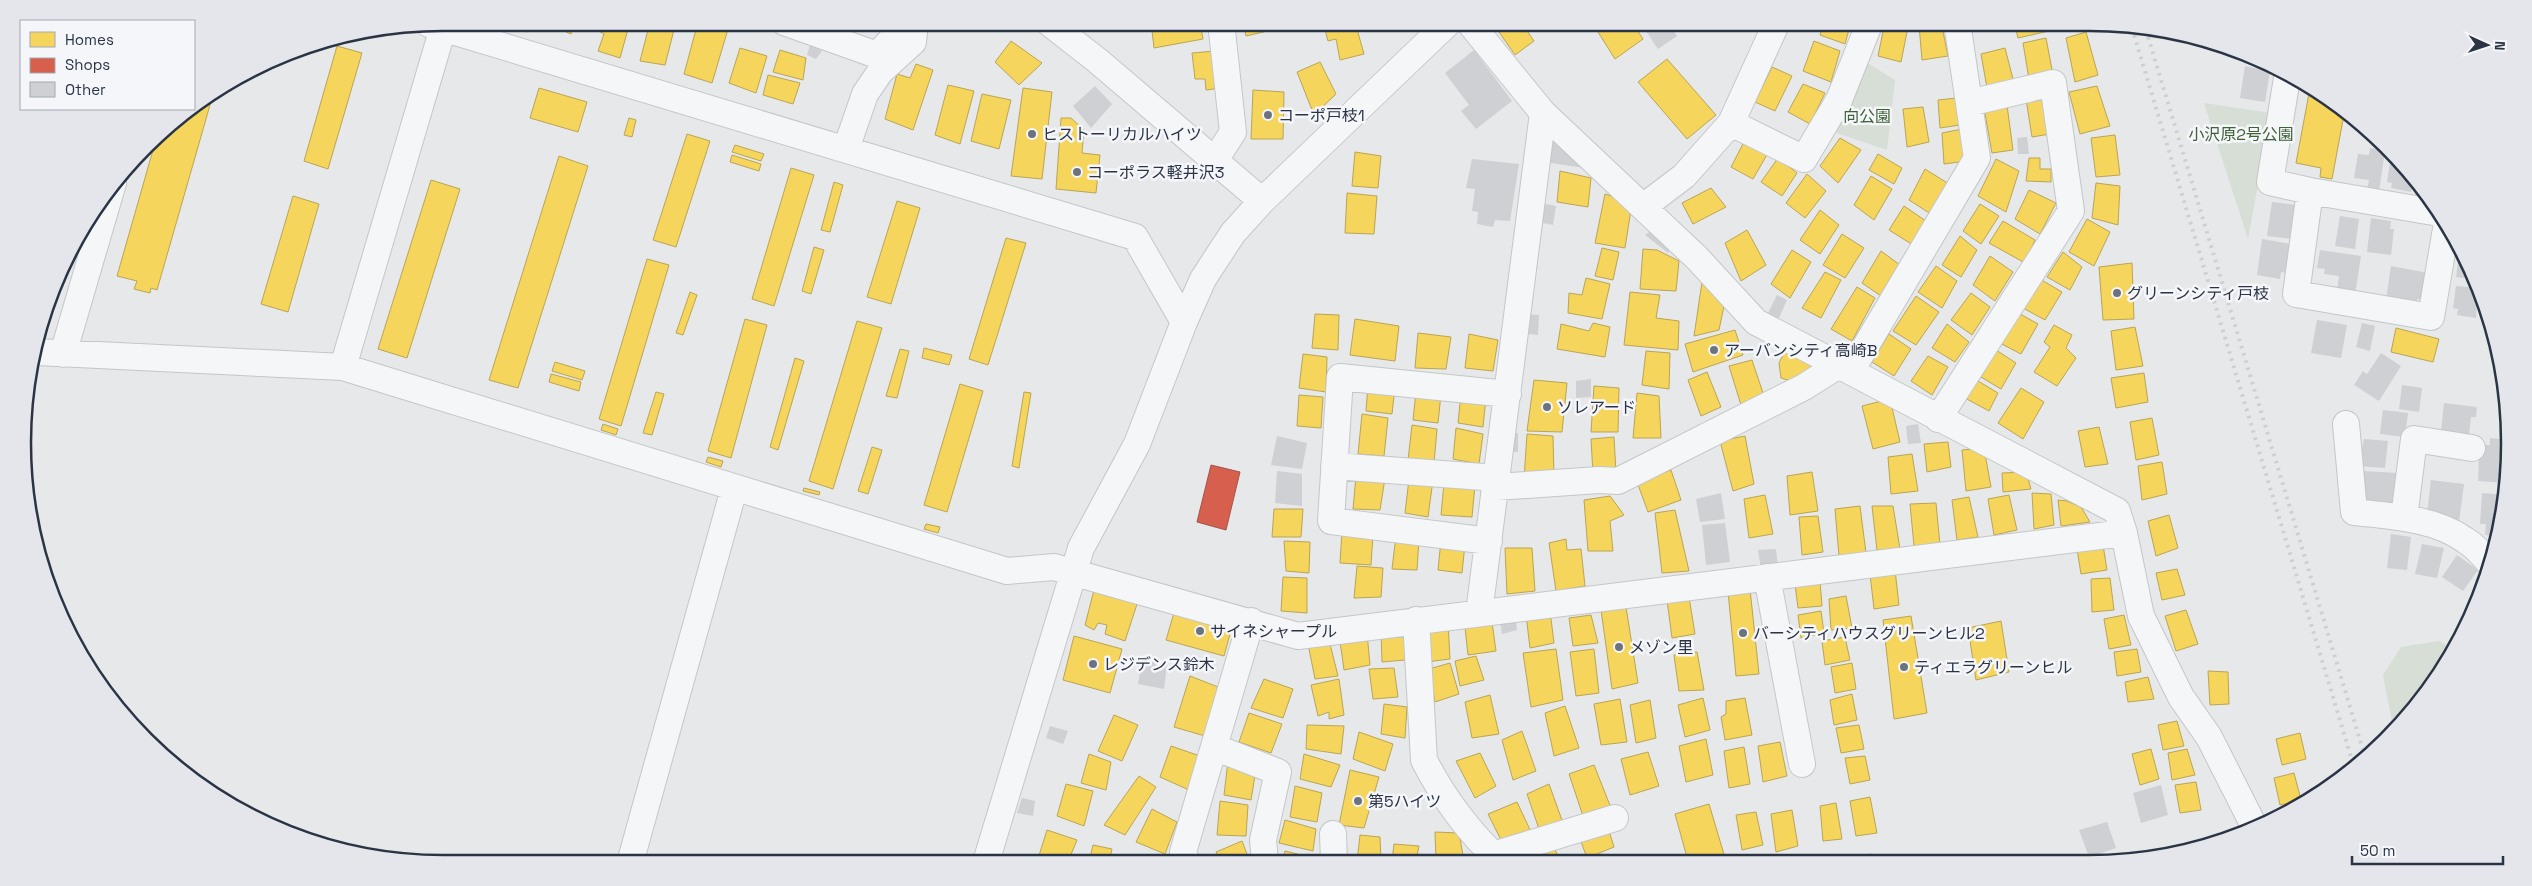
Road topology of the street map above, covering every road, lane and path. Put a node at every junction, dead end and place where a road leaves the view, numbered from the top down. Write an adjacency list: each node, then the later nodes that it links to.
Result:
1 (435, 31): 28 (street)
2 (452, 31): 17 (street)
3 (809, 31): 4 (street)
4 (899, 31)
5 (915, 31): 17 (street)
6 (1060, 31): 18 (street)
7 (1222, 31): 18 (street)
8 (1440, 31): 20 (street)
9 (1476, 31): 15 (street)
10 (1773, 31): 16 (street)
11 (1866, 31): 16 (street)
12 (1958, 31): 14 (street)
13 (2286, 82): 19 (street)
14 (1969, 103): 29 (street); 31 (street)
15 (1543, 113): 22 (street); 30 (street)
16 (1731, 123): 22 (street)
17 (846, 149): 25 (street)
18 (1215, 160): 20 (street)
19 (2310, 191): 23 (street); 24 (street)
20 (1262, 201): 25 (street)
21 (106, 206): 27 (street)
22 (1643, 207): 29 (street)
23 (2429, 211)
24 (2444, 234)
25 (1184, 322): 41 (street)
26 (41, 352): 27 (street)
27 (63, 354): 28 (street)
28 (343, 367): 36 (street)
29 (1845, 368): 31 (street); 35 (street)
30 (1508, 394): 34 (street); 35 (street)
31 (1938, 419): 38 (street)
32 (2346, 424): 37 (street)
33 (2472, 448): 37 (street)
34 (1334, 466): 35 (street); 39 (street)
35 (1497, 482): 39 (street)
36 (734, 489): 41 (street); 51 (street)
37 (2404, 518): 40 (street)
38 (2124, 533): 42 (street); 49 (street)
39 (1489, 541): 43 (street)
40 (2484, 558)
41 (1072, 573): 45 (street); 52 (street)
42 (1767, 577): 43 (street); 47 (street)
43 (1479, 613): 44 (street)
44 (1416, 620): 45 (street); 56 (street)
45 (1251, 622): 46 (street)
46 (1214, 747): 53 (street); 54 (street)
47 (1802, 764)
48 (1615, 818): 57 (street)
49 (2251, 821)
50 (1333, 834): 55 (street)
51 (632, 855)
52 (988, 855)
53 (1184, 855)
54 (1264, 855)
55 (1334, 855)
56 (1491, 855)
57 (1506, 855)

